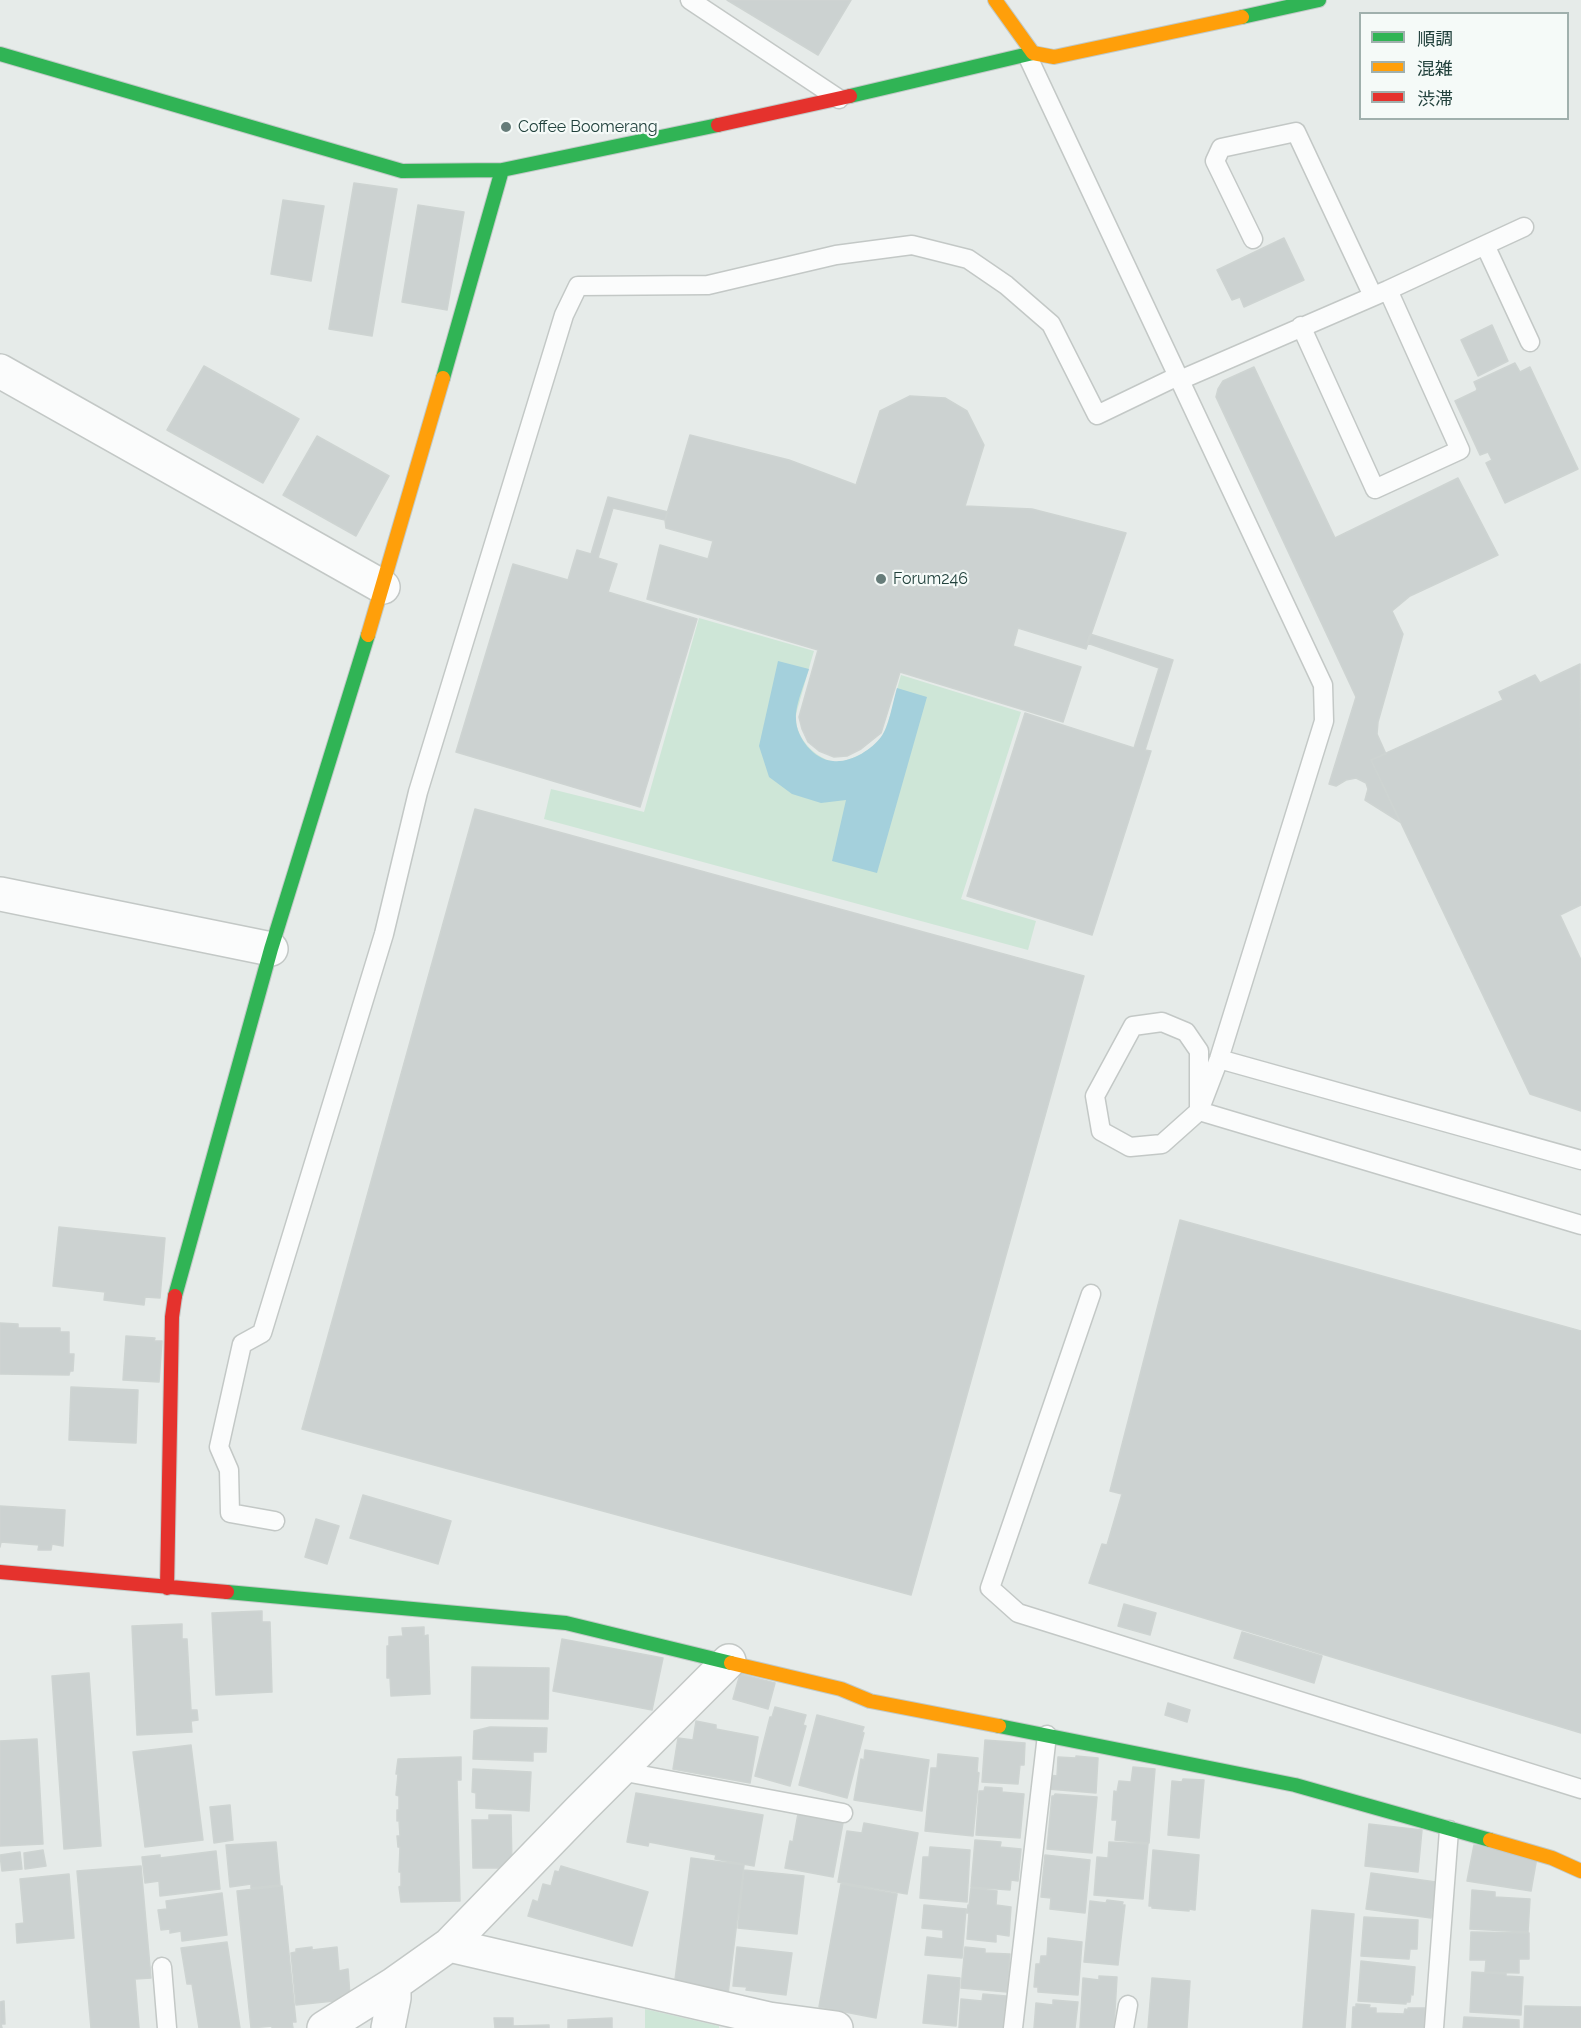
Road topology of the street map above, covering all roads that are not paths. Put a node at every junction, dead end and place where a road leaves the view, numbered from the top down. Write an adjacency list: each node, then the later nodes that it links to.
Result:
1 (690, 0): 6 (lane)
2 (995, 0): 5 (street)
3 (1319, 0): 5 (street)
4 (0, 54): 7 (street)
5 (1030, 54): 6 (street); 15 (lane)
6 (839, 99): 7 (street)
7 (502, 170): 16 (street)
8 (1524, 227): 10 (lane)
9 (1253, 239): 11 (lane)
10 (1485, 245): 11 (lane); 13 (lane)
11 (1380, 293): 12 (lane); 12 (lane)
12 (1301, 326): 15 (lane)
13 (1530, 342)
14 (0, 371): 16 (street)
15 (1179, 378): 19 (lane); 24 (lane)
16 (383, 587): 18 (street)
17 (0, 894): 18 (street)
18 (272, 950): 26 (street)
19 (1219, 1059): 20 (lane); 21 (lane)
20 (1199, 1112): 20 (lane); 22 (lane)
21 (1581, 1160)
22 (1581, 1225)
23 (1091, 1294): 30 (lane)
24 (275, 1521)
25 (0, 1572): 26 (street)
26 (167, 1588): 27 (street)
27 (729, 1661): 28 (street); 29 (street)
28 (1047, 1735): 32 (street); 42 (lane)
29 (620, 1771): 31 (lane); 34 (street)
30 (1581, 1789)
31 (843, 1813)
32 (1449, 1830): 33 (street); 44 (lane)
33 (1581, 1871)
34 (449, 1945): 36 (street); 41 (street)
35 (162, 1967): 38 (lane)
36 (394, 1984): 39 (street); 40 (street)
37 (1128, 2005): 43 (lane)
38 (167, 2028)
39 (324, 2028)
40 (388, 2028)
41 (836, 2028)
42 (1013, 2028)
43 (1124, 2028)
44 (1434, 2028)

